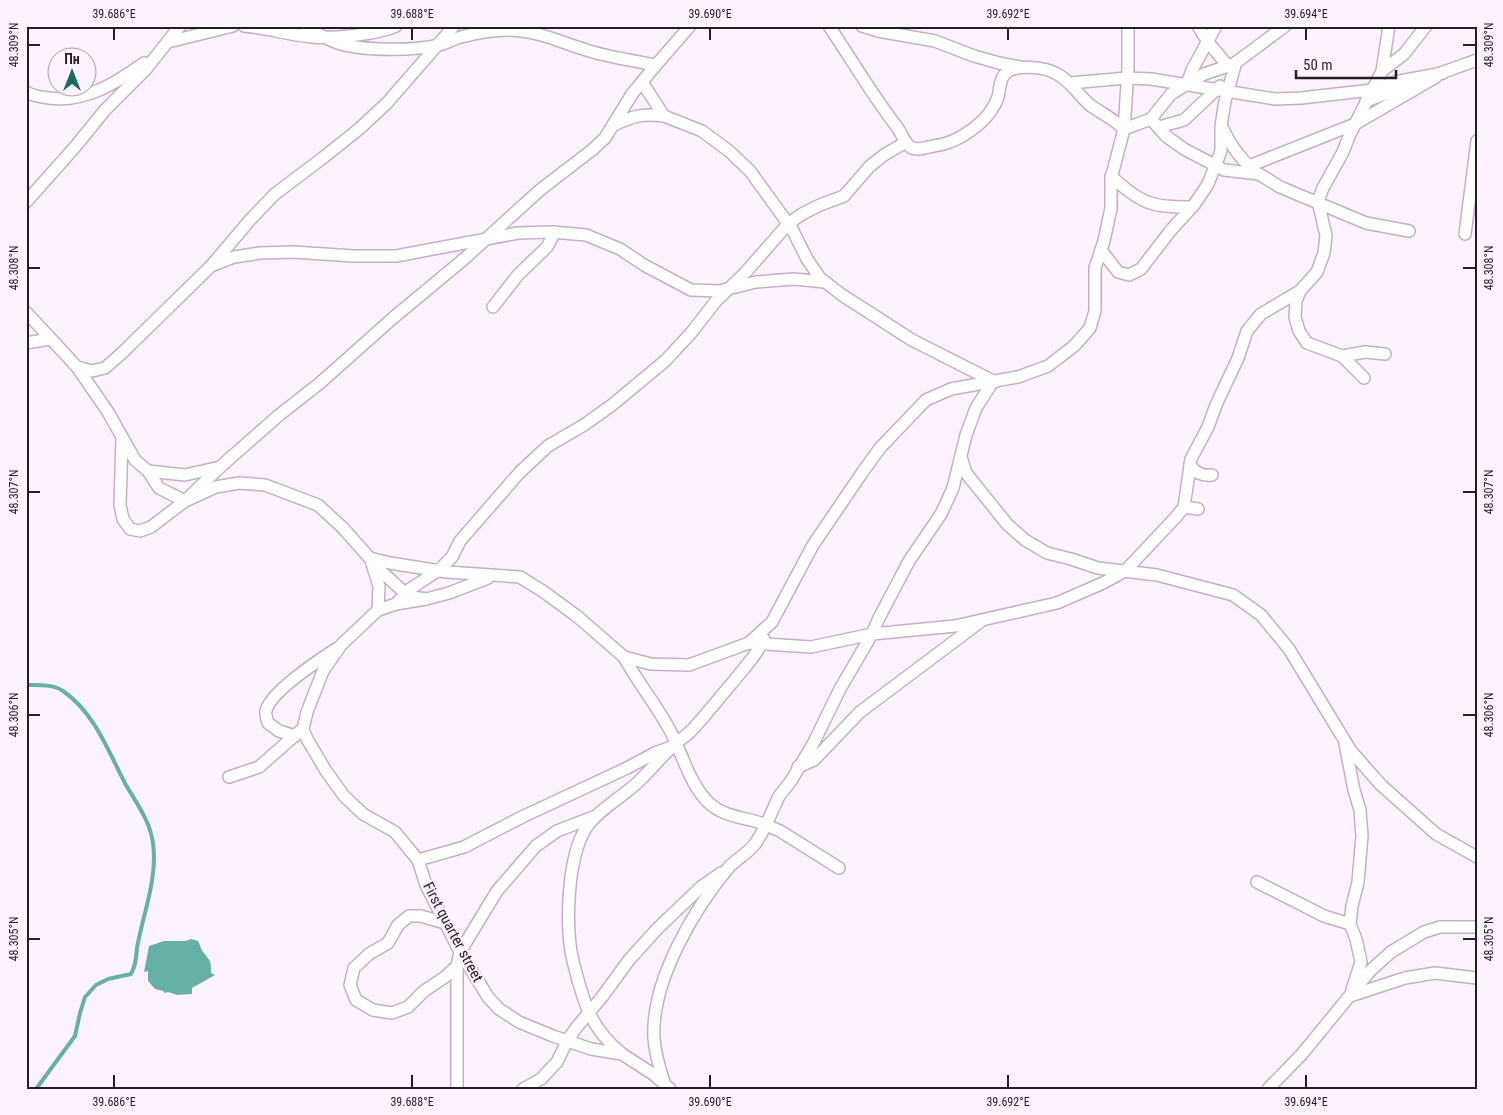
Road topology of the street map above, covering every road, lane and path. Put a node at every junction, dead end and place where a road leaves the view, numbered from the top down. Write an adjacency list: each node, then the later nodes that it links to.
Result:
1 (180, 26): 18 (street)
2 (233, 26): 18 (street)
3 (244, 26): 16 (street)
4 (304, 26): 16 (street)
5 (396, 26): 16 (street)
6 (454, 26): 19 (street)
7 (690, 26): 22 (street)
8 (829, 26): 41 (street)
9 (862, 26): 23 (street)
10 (1128, 26): 26 (street)
11 (1198, 26): 17 (street)
12 (1216, 26): 17 (street)
13 (1285, 26): 21 (street)
14 (1389, 26): 24 (street)
15 (1426, 26): 24 (street)
16 (323, 36): 19 (street)
17 (1208, 42): 21 (street); 29 (street)
18 (166, 45): 32 (street); 47 (street)
19 (439, 45): 22 (street); 55 (street)
20 (1477, 60): 25 (street)
21 (1232, 64): 29 (street); 31 (street)
22 (656, 65): 27 (street)
23 (1022, 67): 28 (street); 41 (street)
24 (1382, 71): 30 (street)
25 (1444, 72): 30 (street); 33 (street); 36 (street)
26 (1127, 78): 28 (street); 29 (street); 39 (street)
27 (642, 82): 34 (street); 37 (street)
28 (1070, 83): 39 (street)
29 (1187, 84): 31 (street); 35 (street)
30 (1372, 90): 31 (street); 33 (street)
31 (1221, 91): 35 (street); 38 (street)
32 (26, 92)
33 (1366, 101): 36 (street)
34 (664, 116): 37 (street); 49 (street)
35 (1155, 123): 39 (street); 42 (street)
36 (1355, 124): 43 (street); 46 (street)
37 (614, 125): 53 (street)
38 (1221, 126): 42 (street); 43 (street)
39 (1124, 129): 45 (street)
40 (1477, 141): 52 (street)
41 (906, 142): 49 (street)
42 (1215, 165): 44 (street); 48 (street)
43 (1248, 166): 44 (street)
44 (1259, 174): 46 (street)
45 (1111, 176): 48 (street); 54 (street)
46 (1318, 201): 50 (street); 58 (street)
47 (26, 202)
48 (1192, 207): 54 (street)
49 (788, 224): 56 (street); 57 (street)
50 (1409, 231)
51 (555, 232): 53 (street); 57 (street); 59 (street)
52 (1465, 234)
53 (486, 239): 55 (street); 71 (street)
54 (1101, 250): 67 (street)
55 (211, 266): 65 (street)
56 (825, 282): 57 (street); 67 (street)
57 (730, 288): 78 (street)
58 (1300, 291): 64 (street); 70 (street)
59 (493, 307)
60 (26, 313): 61 (street)
61 (50, 339): 62 (street); 65 (street)
62 (26, 343)
63 (1385, 354): 64 (street)
64 (1342, 356): 66 (street)
65 (76, 367): 68 (street)
66 (1364, 378)
67 (994, 382): 69 (street); 86 (street)
68 (122, 439): 72 (street); 74 (street)
69 (961, 455): 79 (street); 87 (street)
70 (1190, 464): 73 (street); 75 (street)
71 (220, 467): 72 (street); 74 (street)
72 (148, 471): 74 (street)
73 (1212, 475)
74 (186, 501): 77 (street)
75 (1184, 507): 76 (street); 79 (street)
76 (1198, 509)
77 (370, 558): 78 (street); 81 (street); 84 (street)
78 (439, 570): 80 (street); 81 (street)
79 (1124, 571): 85 (street); 93 (street)
80 (494, 576): 82 (street); 91 (street)
81 (406, 594): 82 (street); 83 (street)
82 (426, 600): 83 (street)
83 (396, 604): 84 (street)
84 (378, 610): 90 (street)
85 (983, 620): 87 (street); 95 (street)
86 (772, 622): 88 (street); 89 (street)
87 (872, 634): 89 (street); 95 (street)
88 (749, 643): 89 (street); 91 (street)
89 (762, 643): 94 (street)
90 (341, 645): 92 (street); 92 (street)
91 (624, 657): 94 (street)
92 (299, 732): 96 (street); 100 (street, First quarter street)
93 (1344, 739): 99 (street); 105 (street)
94 (674, 745): 97 (street); 98 (street); 100 (street)
95 (798, 767): 98 (street)
96 (229, 778)
97 (597, 816): 107 (street); 111 (street)
98 (766, 825): 101 (street); 102 (street)
99 (1477, 857)
100 (418, 860): 104 (street, First quarter street)
101 (730, 867): 111 (street); 114 (street)
102 (840, 868)
103 (1257, 882): 105 (street)
104 (445, 923): 107 (street, First quarter street); 108 (street)
105 (1350, 924): 110 (street)
106 (1477, 927): 110 (street)
107 (460, 952): 108 (street); 112 (street, First quarter street)
108 (457, 966): 115 (street)
109 (1477, 978): 110 (street)
110 (1350, 996): 117 (street)
111 (588, 1014): 112 (street); 113 (street)
112 (567, 1041): 113 (street, First quarter street); 116 (street)
113 (622, 1054): 114 (street, First quarter street)
114 (667, 1086)
115 (457, 1089)
116 (523, 1089)
117 (1268, 1089)

